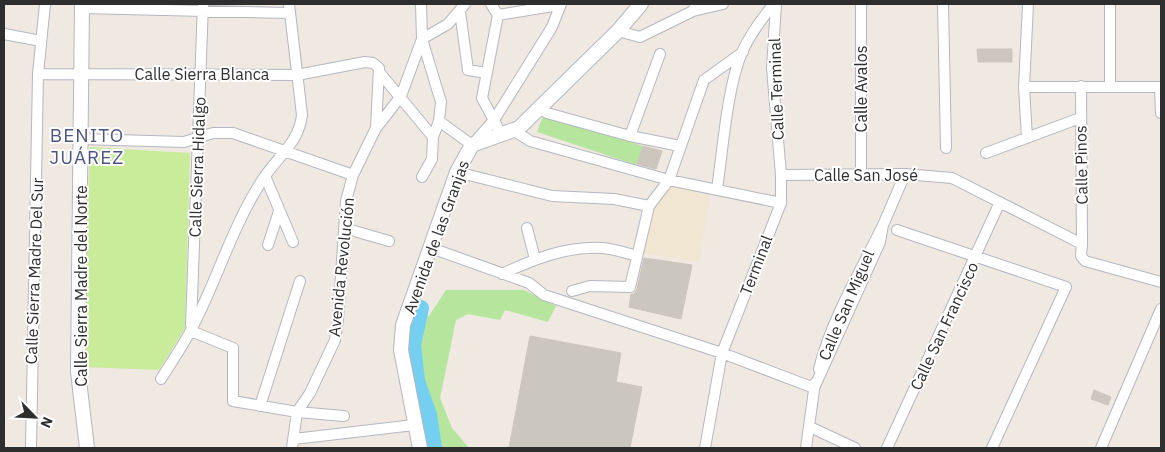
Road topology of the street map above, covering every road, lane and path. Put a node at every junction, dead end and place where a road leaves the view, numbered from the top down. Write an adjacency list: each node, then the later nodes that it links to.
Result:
1 (45, 4): 21 (street, Calle Sierra Madre Del Sur)
2 (421, 4): 20 (street)
3 (491, 4): 17 (street)
4 (560, 4): 17 (street); 38 (street, Avenida de las Granjas)
5 (641, 4): 18 (street, Avenida de las Granjas)
6 (723, 4): 14 (street)
7 (775, 4): 22 (street); 56 (street, Calle Terminal)
8 (861, 4): 53 (street, Calle Avalos)
9 (943, 4): 49 (street)
10 (1028, 4): 32 (street)
11 (1110, 4): 31 (street)
12 (82, 6): 13 (street); 24 (street, Calle Sierra Madre del Norte)
13 (203, 7): 15 (street); 28 (street, Calle Sierra Hidalgo)
14 (694, 7): 18 (street)
15 (289, 8): 29 (street)
16 (463, 8): 20 (street); 26 (street)
17 (498, 15): 26 (street)
18 (618, 31): 35 (street, Avenida de las Granjas)
19 (4, 34): 21 (street)
20 (422, 39): 34 (street); 39 (street)
21 (41, 41): 27 (street, Calle Sierra Madre Del Sur)
22 (743, 52): 48 (street); 60 (street)
23 (660, 54): 42 (street)
24 (82, 73): 27 (street, Calle Sierra Blanca); 28 (street, Calle Sierra Blanca); 46 (street, Calle Sierra Madre del Norte)
25 (380, 73): 29 (street, Calle Sierra Blanca); 34 (street); 40 (street, Avenida Revolución)
26 (487, 73): 38 (street)
27 (38, 74): 91 (street, Calle Sierra Madre Del Sur)
28 (200, 75): 29 (street, Calle Sierra Blanca); 43 (street, Calle Sierra Hidalgo)
29 (297, 75): 50 (street)
30 (1081, 86): 31 (street); 32 (street); 37 (street, Calle Pinos)
31 (1110, 86): 33 (street)
32 (1024, 87): 45 (street)
33 (1161, 87): 36 (street)
34 (401, 96): 40 (street); 44 (street)
35 (539, 108): 41 (street, Avenida de las Granjas); 42 (street)
36 (1161, 113)
37 (1080, 118): 45 (street); 70 (street, Calle Pinos)
38 (494, 120): 41 (street); 47 (street, Avenida de las Granjas)
39 (439, 121): 44 (street); 47 (street)
40 (376, 128): 55 (street, Avenida Revolución)
41 (507, 132): 47 (street, Avenida de las Granjas); 59 (street)
42 (630, 136): 48 (street)
43 (198, 137): 46 (street); 50 (street); 81 (street, Calle Sierra Hidalgo)
44 (433, 137): 58 (street)
45 (1027, 138): 51 (street)
46 (81, 139): 92 (street, Calle Sierra Madre del Norte)
47 (472, 145): 52 (street, Avenida de las Granjas)
48 (680, 146): 59 (street)
49 (946, 148)
50 (286, 153): 55 (street); 57 (street)
51 (986, 153)
52 (457, 172): 63 (street); 72 (street, Avenida de las Granjas)
53 (861, 174): 54 (street, Calle San José); 56 (street, Calle San José)
54 (905, 174): 61 (street, Calle San José); 84 (street, Calle San Miguel)
55 (353, 175): 65 (street, Avenida Revolución)
56 (781, 175): 62 (street, Terminal)
57 (265, 176): 64 (street); 81 (street)
58 (422, 177)
59 (669, 180): 60 (street); 63 (street)
60 (717, 188): 62 (street)
61 (1000, 202): 70 (street); 74 (street, Calle San Francisco)
62 (781, 203): 82 (street, Terminal)
63 (649, 206): 73 (street)
64 (279, 211): 69 (street); 71 (street)
65 (344, 228): 68 (street); 86 (street, Avenida Revolución)
66 (527, 228): 75 (street)
67 (897, 230): 74 (street)
68 (390, 241)
69 (292, 242)
70 (1082, 244): 78 (street)
71 (268, 245)
72 (431, 248): 76 (street); 88 (street, Avenida de las Granjas)
73 (637, 256): 75 (street); 79 (street)
74 (976, 257): 97 (street, Calle San Francisco); 98 (street)
75 (535, 259): 76 (street)
76 (502, 274): 82 (street)
77 (300, 282): 85 (street)
78 (1161, 282)
79 (572, 291)
80 (1160, 316): 99 (street)
81 (191, 331): 83 (street); 85 (street)
82 (722, 353): 84 (street); 94 (street, Terminal)
83 (161, 379)
84 (814, 388): 89 (street, Calle San Miguel)
85 (260, 406): 86 (street)
86 (297, 412): 87 (street); 90 (street, Avenida Revolución)
87 (344, 416)
88 (414, 425): 90 (street); 93 (street, Avenida de las Granjas)
89 (810, 427): 95 (street, Calle San Miguel); 96 (street)
90 (293, 444)
91 (30, 448)
92 (87, 448)
93 (420, 448)
94 (705, 448)
95 (806, 448)
96 (856, 448)
97 (887, 448)
98 (992, 448)
99 (1101, 448)

